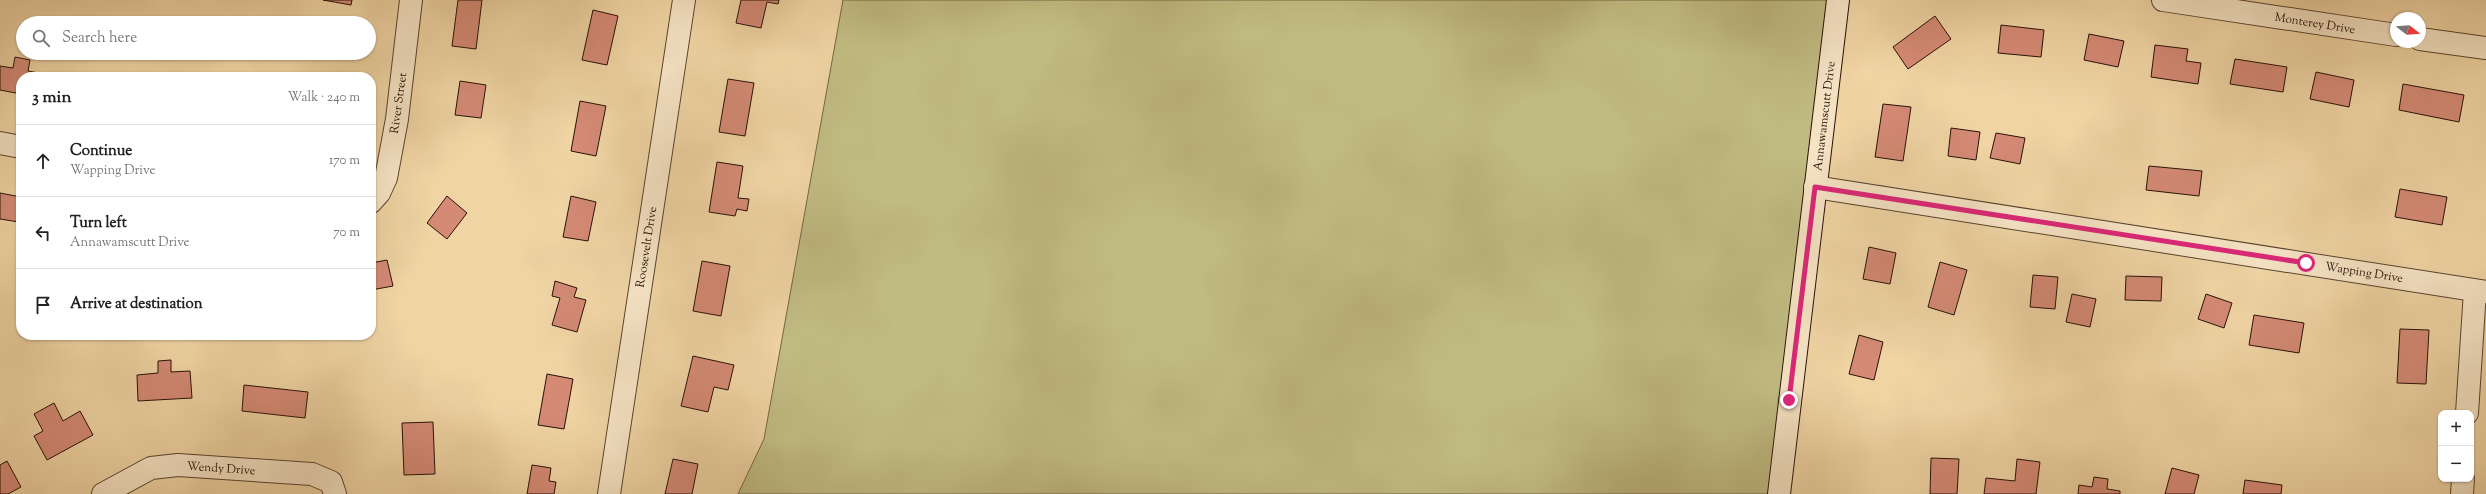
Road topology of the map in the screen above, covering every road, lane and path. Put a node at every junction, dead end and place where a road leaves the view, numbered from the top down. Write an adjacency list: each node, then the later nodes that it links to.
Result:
1 (411, 0): 11 (street, River Street)
2 (684, 0): 17 (street, Roosevelt Drive)
3 (1838, 0): 10 (street, Annawamscutt Drive)
4 (2163, 0): 5 (street, Monterey Drive)
5 (2390, 34)
6 (2426, 40): 7 (street)
7 (2486, 48)
8 (0, 143): 9 (street)
9 (16, 146)
10 (1815, 187): 12 (street, Wapping Drive); 18 (street, Annawamscutt Drive)
11 (376, 196)
12 (2480, 291): 13 (street)
13 (2467, 410)
14 (2463, 482): 19 (street)
15 (103, 494): 16 (street, Wendy Drive)
16 (334, 494)
17 (609, 494)
18 (1779, 494)
19 (2462, 494)

